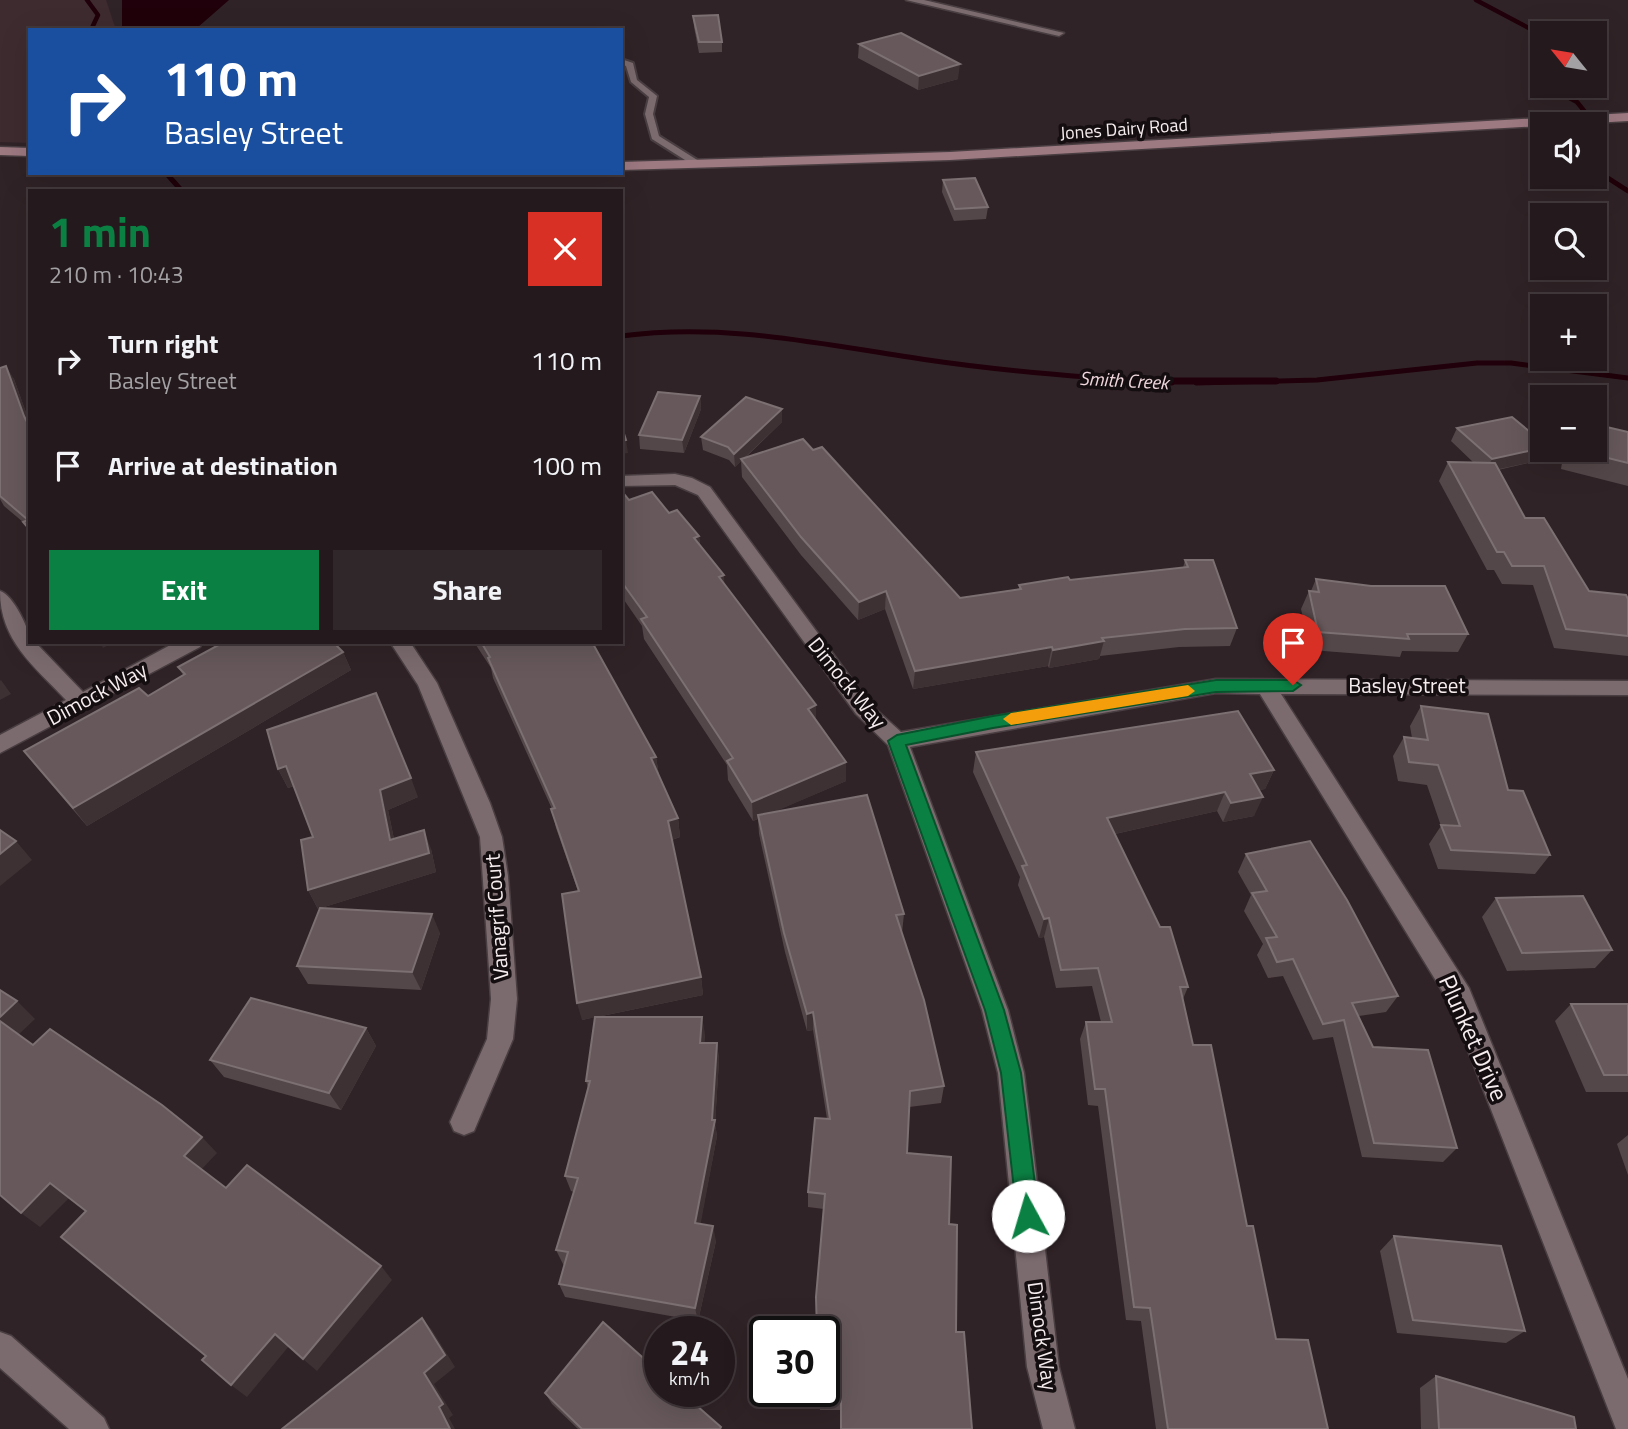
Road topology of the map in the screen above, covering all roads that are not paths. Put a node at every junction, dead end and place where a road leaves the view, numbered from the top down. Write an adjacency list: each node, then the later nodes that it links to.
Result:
1 (911, 0): 2 (street)
2 (1059, 33)
3 (623, 62): 4 (lane)
4 (626, 74): 8 (lane)
5 (1628, 117): 8 (street, Jones Dairy Road)
6 (0, 151): 7 (street)
7 (28, 152)
8 (699, 165): 9 (street, Jones Dairy Road)
9 (623, 166)
10 (623, 481): 17 (street, Dimock Way)
11 (0, 598): 16 (street)
12 (189, 644): 16 (street, Dimock Way)
13 (401, 644): 19 (street, Vanagrif Court)
14 (1265, 685): 15 (street, Basley Street); 17 (street, Basley Street); 21 (street, Plunket Drive)
15 (1628, 688)
16 (80, 702): 18 (street, Dimock Way)
17 (897, 741): 23 (street, Dimock Way)
18 (0, 745)
19 (464, 1122)
20 (0, 1347): 22 (street)
21 (1628, 1419)
22 (93, 1429)
23 (1059, 1429)

